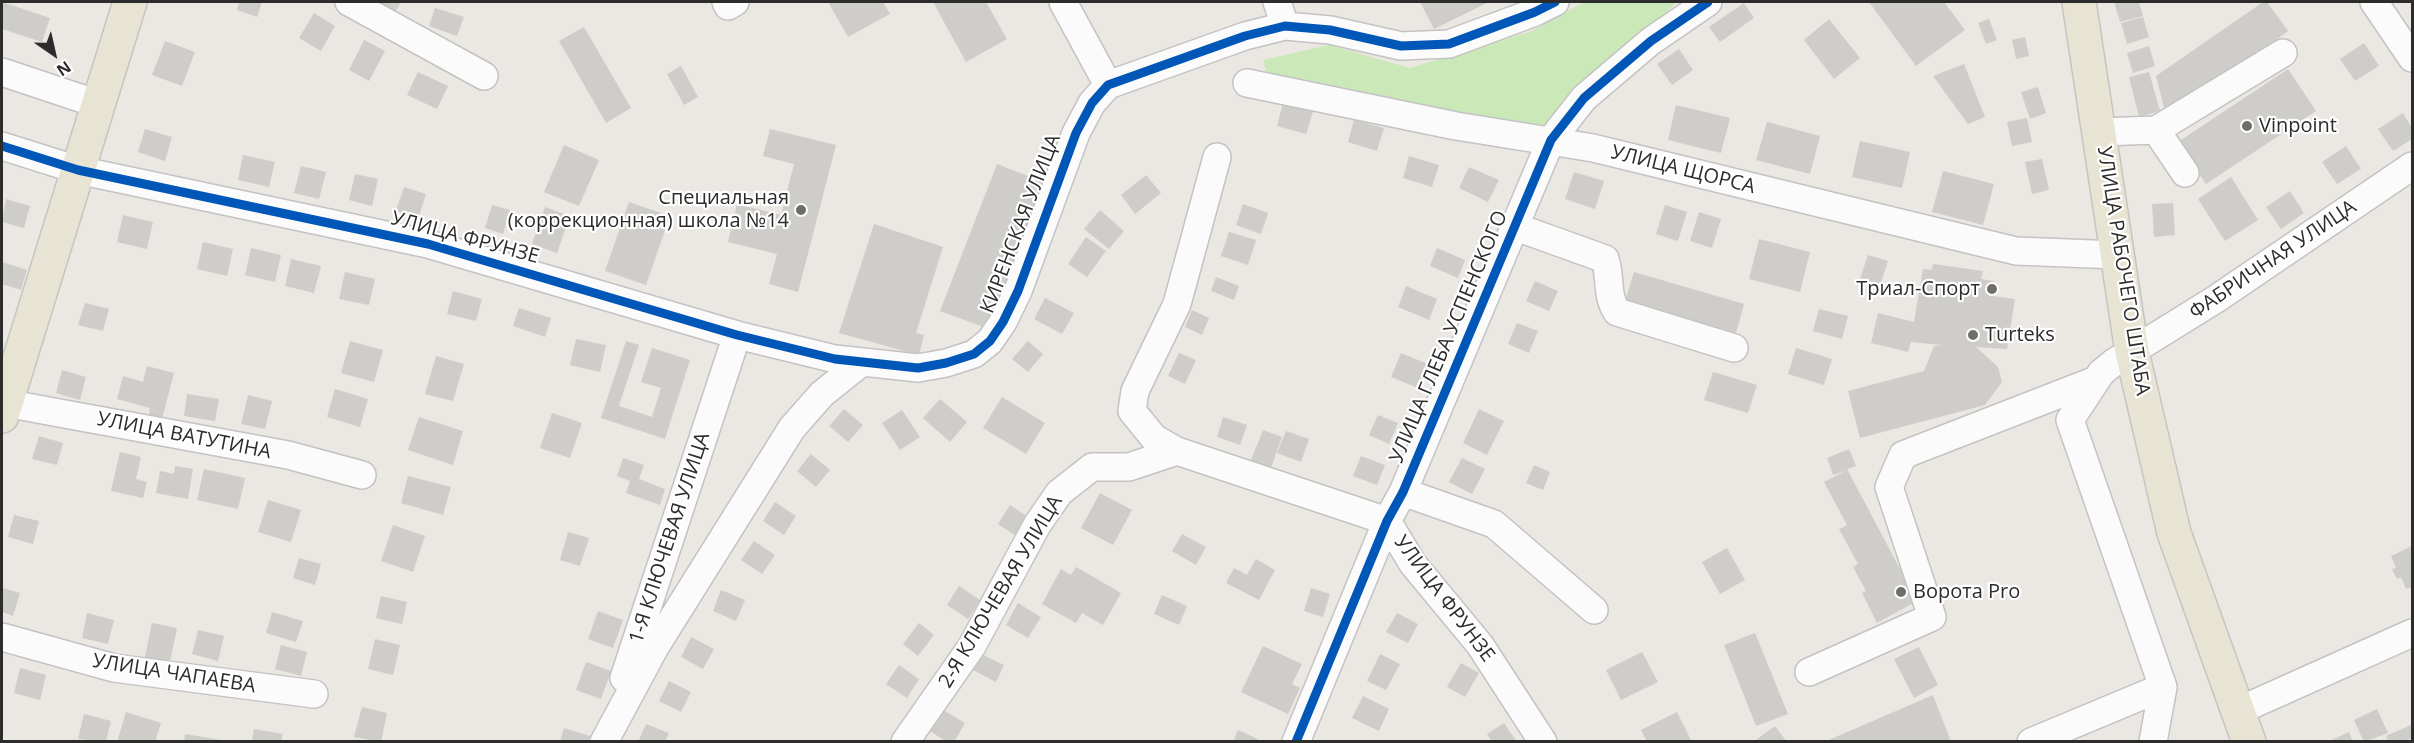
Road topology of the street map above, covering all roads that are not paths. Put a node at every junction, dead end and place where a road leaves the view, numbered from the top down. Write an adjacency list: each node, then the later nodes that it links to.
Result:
1 (130, 2): 19 (main road)
2 (349, 2): 16 (street)
3 (726, 2): 4 (street)
4 (735, 2)
5 (1063, 2): 18 (street)
6 (1554, 2): 11 (street)
7 (1708, 2): 22 (street, УЛИЦА ГЛЕБА УСПЕНСКОГО)
8 (2062, 2): 13 (street)
9 (2079, 2): 13 (main road, УЛИЦА РАБОЧЕГО ШТАБА)
10 (2374, 2): 14 (street)
11 (1281, 14): 18 (street)
12 (2283, 53): 20 (street)
13 (2086, 54): 21 (main road, УЛИЦА РАБОЧЕГО ШТАБА)
14 (2412, 58)
15 (2, 72): 19 (street)
16 (484, 76)
17 (1246, 83): 22 (street, УЛИЦА ЩОРСА)
18 (1108, 86): 34 (street, КИРЕНСКАЯ УЛИЦА)
19 (98, 104): 26 (main road)
20 (2156, 130): 21 (street); 27 (street)
21 (2100, 132): 29 (main road, УЛИЦА РАБОЧЕГО ШТАБА)
22 (1551, 140): 28 (street, УЛИЦА ГЛЕБА УСПЕНСКОГО); 29 (street, УЛИЦА ЩОРСА)
23 (2, 146): 26 (street, УЛИЦА ФРУНЗЕ)
24 (1217, 157): 37 (street)
25 (2412, 166): 32 (street, ФАБРИЧНАЯ УЛИЦА)
26 (78, 170): 30 (street, УЛИЦА ФРУНЗЕ); 36 (main road)
27 (2185, 173)
28 (1516, 227): 31 (street); 39 (street, УЛИЦА ГЛЕБА УСПЕНСКОГО)
29 (2118, 255): 32 (main road, УЛИЦА РАБОЧЕГО ШТАБА)
30 (737, 335): 33 (street, УЛИЦА ФРУНЗЕ); 48 (street, 1-Я КЛЮЧЕВАЯ УЛИЦА)
31 (1734, 348)
32 (2132, 352): 35 (street, ФАБРИЧНАЯ УЛИЦА); 47 (main road, УЛИЦА РАБОЧЕГО ШТАБА)
33 (862, 362): 34 (street, УЛИЦА ФРУНЗЕ); 48 (street)
34 (918, 368)
35 (2096, 380): 44 (street); 45 (street)
36 (3, 409): 38 (street, УЛИЦА ВАТУТИНА)
37 (1177, 451): 40 (street, УЛИЦА ФРУНЗЕ); 49 (street, 2-Я КЛЮЧЕВАЯ УЛИЦА)
38 (362, 475)
39 (1403, 492): 40 (street, УЛИЦА ГЛЕБА УСПЕНСКОГО); 41 (street)
40 (1387, 521): 50 (street, УЛИЦА ГЛЕБА УСПЕНСКОГО); 51 (street, УЛИЦА ФРУНЗЕ)
41 (1594, 610)
42 (2412, 633): 47 (street)
43 (2, 637): 46 (street, УЛИЦА ЧАПАЕВА)
44 (1809, 672)
45 (2163, 687): 52 (street); 53 (street)
46 (314, 694)
47 (2238, 711): 54 (main road, УЛИЦА РАБОЧЕГО ШТАБА)
48 (603, 741)
49 (905, 741)
50 (1296, 741)
51 (1543, 741)
52 (2031, 741)
53 (2153, 741)
54 (2249, 741)

